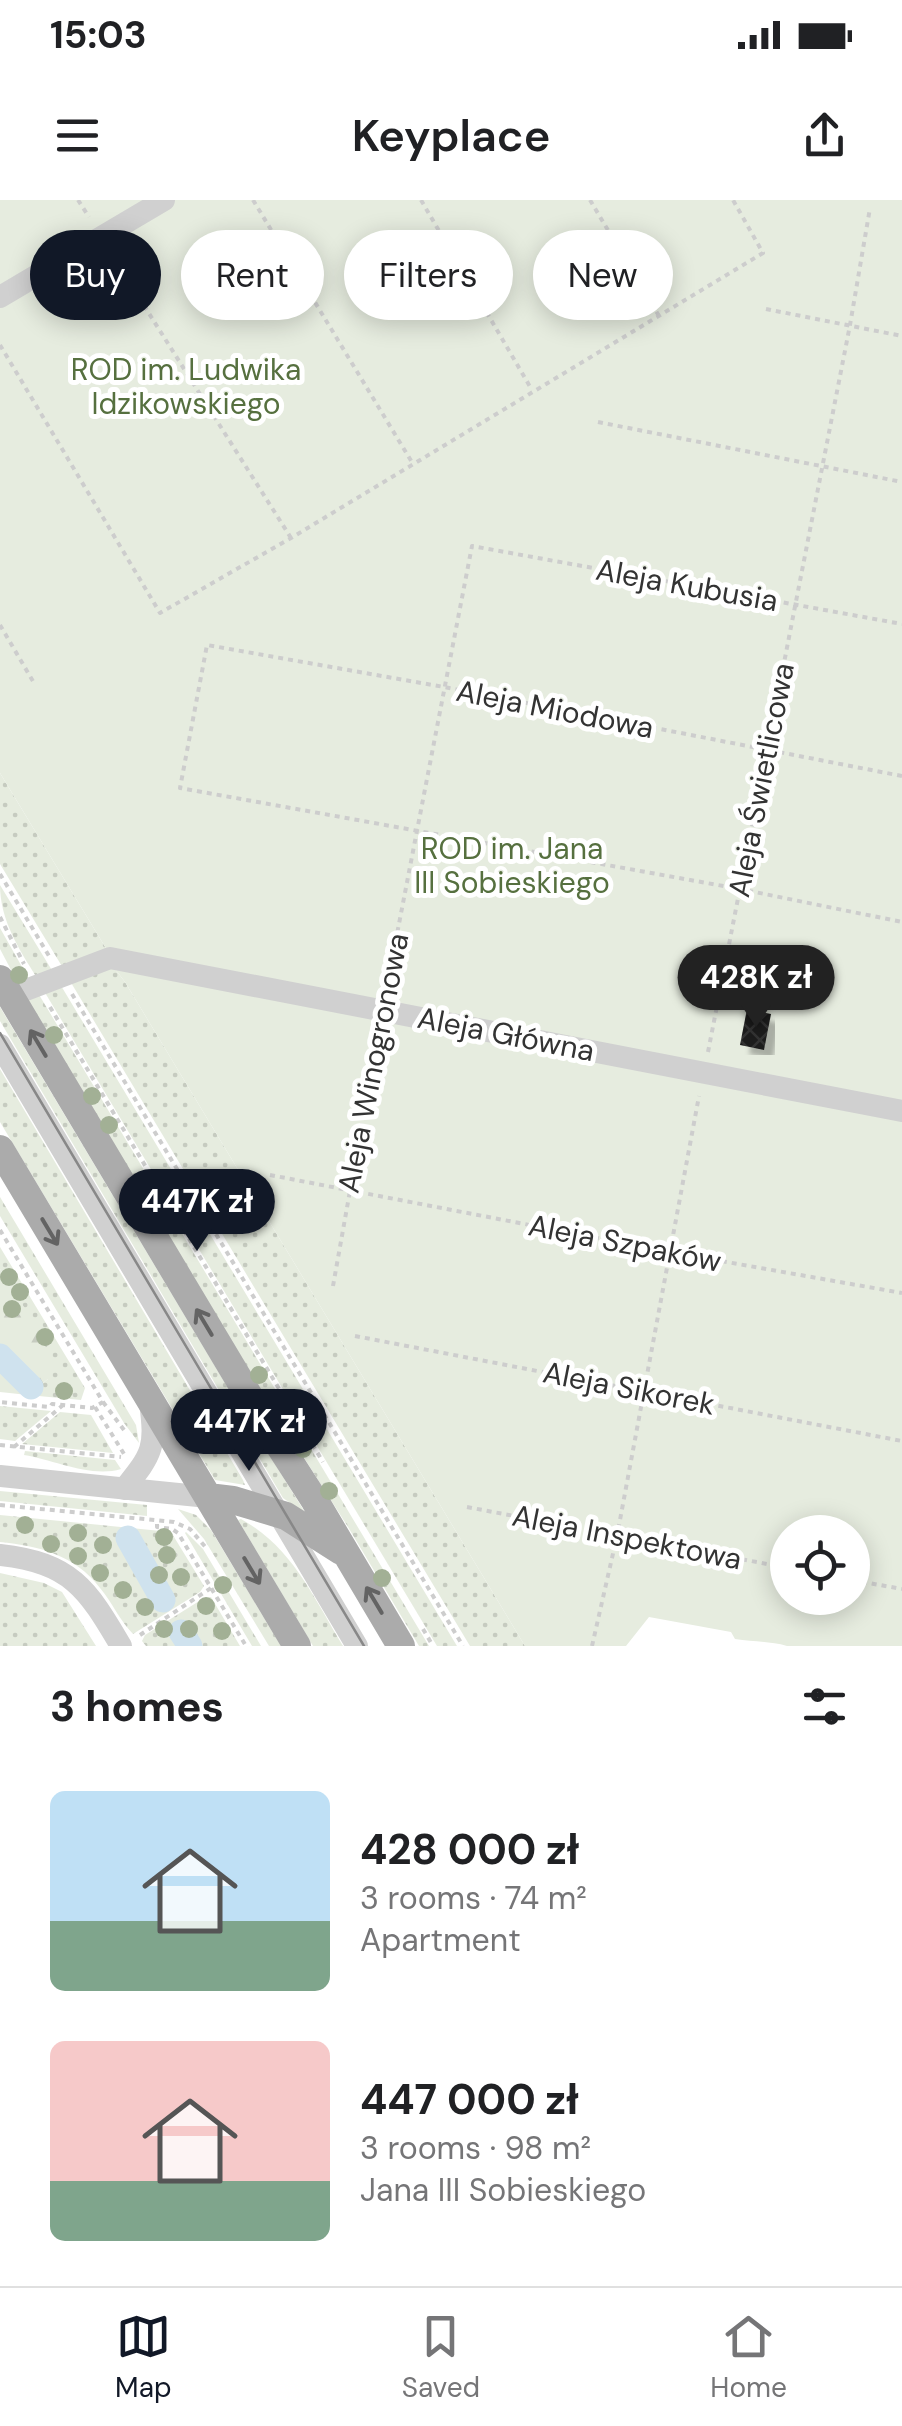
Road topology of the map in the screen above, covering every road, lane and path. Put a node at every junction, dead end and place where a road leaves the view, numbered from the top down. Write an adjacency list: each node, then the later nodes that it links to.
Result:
1 (78, 200): 8 (path)
2 (164, 200): 9 (street)
3 (253, 200): 22 (path)
4 (421, 200): 20 (path)
5 (590, 200): 10 (path)
6 (732, 200): 13 (path)
7 (870, 208): 17 (path, Aleja Świetlicowa)
8 (97, 230)
9 (113, 230)
10 (608, 230)
11 (30, 279): 12 (street)
12 (0, 297)
13 (673, 308)
14 (766, 309): 17 (path)
15 (153, 320): 25 (path)
16 (652, 320): 20 (path)
17 (850, 326): 18 (path); 23 (path, Aleja Świetlicowa)
18 (902, 336)
19 (0, 345): 25 (path)
20 (533, 392): 22 (path)
21 (598, 422): 23 (path)
22 (413, 464): 25 (path)
23 (822, 468): 24 (path); 27 (path, Aleja Świetlicowa)
24 (902, 482)
25 (291, 538)
26 (472, 546): 27 (path, Aleja Kubusia); 31 (path, Aleja Winogronowa)
27 (796, 604): 28 (path, Aleja Kubusia); 32 (path, Aleja Świetlicowa)
28 (902, 624)
29 (0, 625): 30 (path)
30 (34, 683)
31 (444, 687): 32 (path, Aleja Miodowa); 34 (path, Aleja Winogronowa); 34 (path, Aleja Miodowa)
32 (767, 750): 33 (path, Aleja Miodowa); 36 (path, Aleja Świetlicowa)
33 (902, 776)
34 (417, 832): 36 (path); 42 (path, Aleja Winogronowa)
35 (0, 874): 39 (path)
36 (740, 889): 38 (path); 44 (path, Aleja Świetlicowa)
37 (0, 917): 40 (path)
38 (902, 922)
39 (61, 976): 40 (street); 42 (street, Aleja Główna); 86 (path)
40 (37, 986): 41 (street); 64 (path)
41 (5, 988): 73 (main road, one-way to 41)
42 (383, 1009): 44 (street, Aleja Główna); 48 (path, Aleja Winogronowa)
43 (0, 1045): 70 (street)
44 (704, 1073): 45 (street, Aleja Główna); 50 (path, Aleja Świetlicowa)
45 (902, 1111)
46 (0, 1149): 55 (main road, one-way to 55)
47 (270, 1175): 48 (path, Aleja Szpaków)
48 (350, 1188): 50 (path, Aleja Szpaków); 51 (path, Aleja Winogronowa)
49 (0, 1230): 57 (path)
50 (670, 1252): 52 (path, Aleja Szpaków); 54 (path, Aleja Świetlicowa)
51 (333, 1286)
52 (902, 1293)
53 (355, 1336): 54 (path, Aleja Sikorek)
54 (644, 1391): 61 (path, Aleja Sikorek); 72 (path, Aleja Świetlicowa)
55 (150, 1398): 66 (street); 67 (main road)
56 (0, 1402): 58 (path)
57 (103, 1402): 59 (path); 60 (path)
58 (63, 1405): 59 (path); 63 (path)
59 (95, 1407): 63 (path)
60 (130, 1438)
61 (902, 1442)
62 (0, 1445): 63 (path)
63 (14, 1447)
64 (324, 1464)
65 (0, 1476): 66 (street)
66 (124, 1488): 67 (street)
67 (208, 1496): 70 (main road); 83 (main road, one-way to 83)
68 (0, 1505): 75 (path)
69 (467, 1507): 72 (path, Aleja Inspektowa)
70 (277, 1512): 73 (main road); 84 (street)
71 (157, 1524): 78 (path)
72 (617, 1536): 76 (path, Aleja Inspektowa); 87 (path, Aleja Świetlicowa)
73 (347, 1554): 80 (main road, one-way to 73)
74 (0, 1555): 81 (street)
75 (216, 1564)
76 (770, 1565)
77 (870, 1583): 79 (path)
78 (211, 1588): 81 (path); 82 (path)
79 (902, 1589)
80 (412, 1638): 85 (path)
81 (128, 1643)
82 (246, 1646)
83 (297, 1646)
84 (357, 1646)
85 (433, 1646)
86 (463, 1646)
87 (592, 1646)

